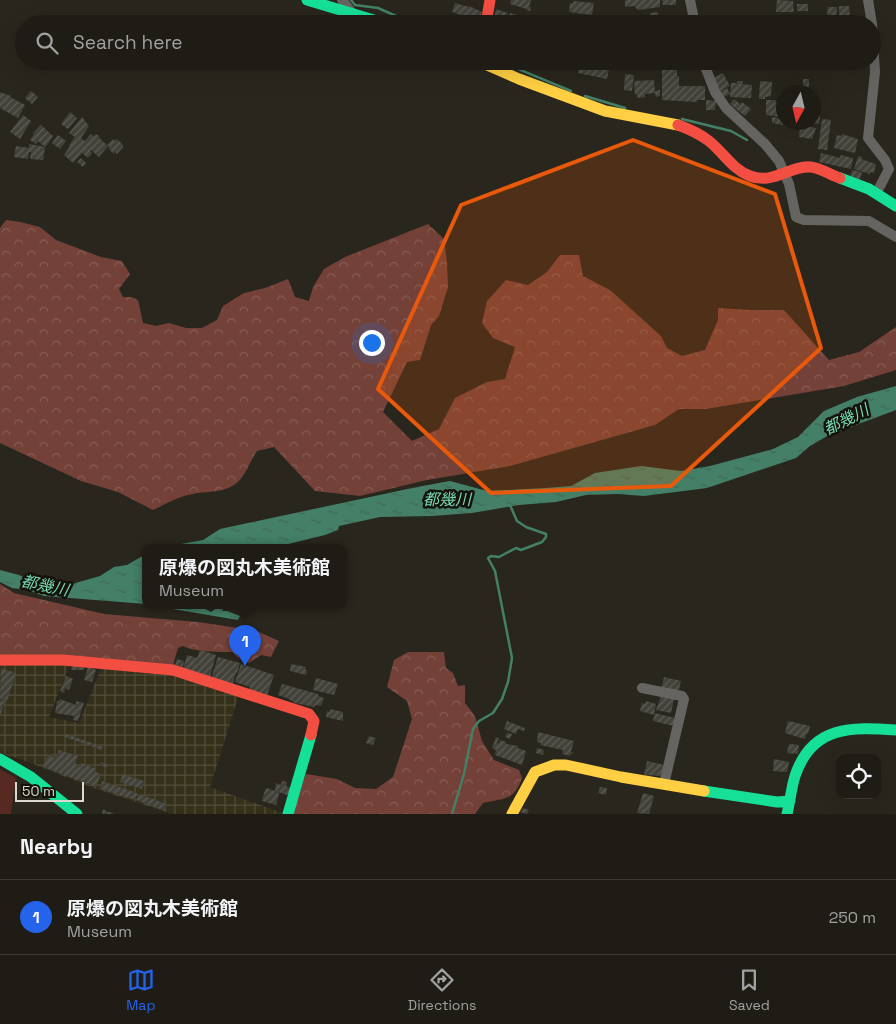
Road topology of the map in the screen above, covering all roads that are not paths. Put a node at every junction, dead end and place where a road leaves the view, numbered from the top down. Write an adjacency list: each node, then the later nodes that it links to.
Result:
1 (307, 0): 6 (street)
2 (342, 0): 6 (street)
3 (490, 0): 8 (street)
4 (690, 0): 9 (street)
5 (868, 0): 10 (street)
6 (353, 14): 7 (street)
7 (356, 15)
8 (488, 15)
9 (693, 15)
10 (870, 15)
11 (498, 70): 14 (street)
12 (706, 70): 14 (street)
13 (875, 70): 15 (street)
14 (785, 174): 15 (street); 17 (street)
15 (877, 192): 16 (street)
16 (896, 206)
17 (896, 237)
18 (0, 660): 25 (street)
19 (642, 688): 22 (street)
20 (896, 730): 23 (street)
21 (0, 759): 24 (street)
22 (664, 784): 23 (street); 26 (street)
23 (790, 801): 27 (street)
24 (77, 814)
25 (288, 814)
26 (512, 814)
27 (787, 814)

